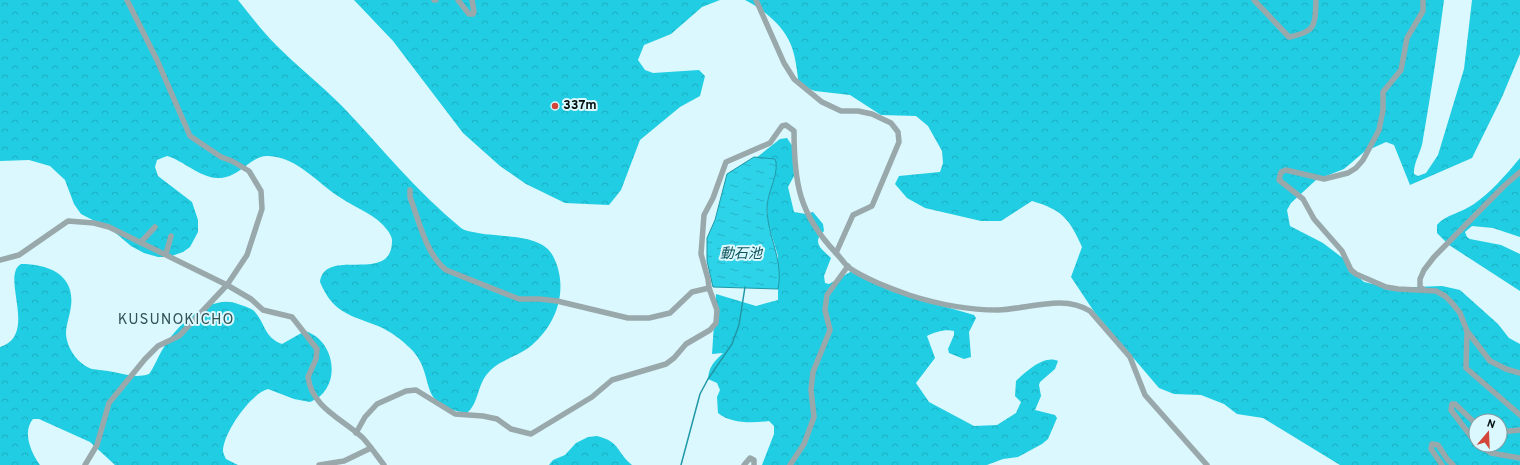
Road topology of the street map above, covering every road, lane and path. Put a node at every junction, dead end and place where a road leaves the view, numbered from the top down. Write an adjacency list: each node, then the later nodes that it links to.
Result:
1 (127, 0): 17 (street)
2 (458, 0): 3 (street)
3 (472, 0)
4 (756, 0): 13 (street)
5 (1254, 0): 6 (street)
6 (1316, 0)
7 (1423, 0): 19 (street)
8 (1520, 172): 19 (street)
9 (410, 190): 18 (street)
10 (155, 226): 12 (street)
11 (171, 236): 14 (street)
12 (141, 242): 14 (street); 15 (street)
13 (836, 253): 16 (street); 18 (street)
14 (166, 254): 17 (street)
15 (0, 260)
16 (848, 266): 36 (street); 37 (street)
17 (227, 285): 27 (street); 31 (street)
18 (709, 288): 27 (street)
19 (1423, 289): 20 (street)
20 (1467, 331): 21 (street); 22 (street)
21 (1520, 373)
22 (1520, 415)
23 (1468, 416): 26 (street)
24 (1520, 430): 25 (street)
25 (1508, 431)
26 (1468, 432)
27 (356, 433): 28 (street)
28 (371, 448): 32 (street); 33 (street)
29 (1490, 453): 30 (street)
30 (1520, 458)
31 (85, 465)
32 (319, 465)
33 (384, 465)
34 (744, 465): 35 (street)
35 (754, 465)
36 (790, 465)
37 (1207, 465)
38 (1442, 465): 39 (street)
39 (1453, 465)

